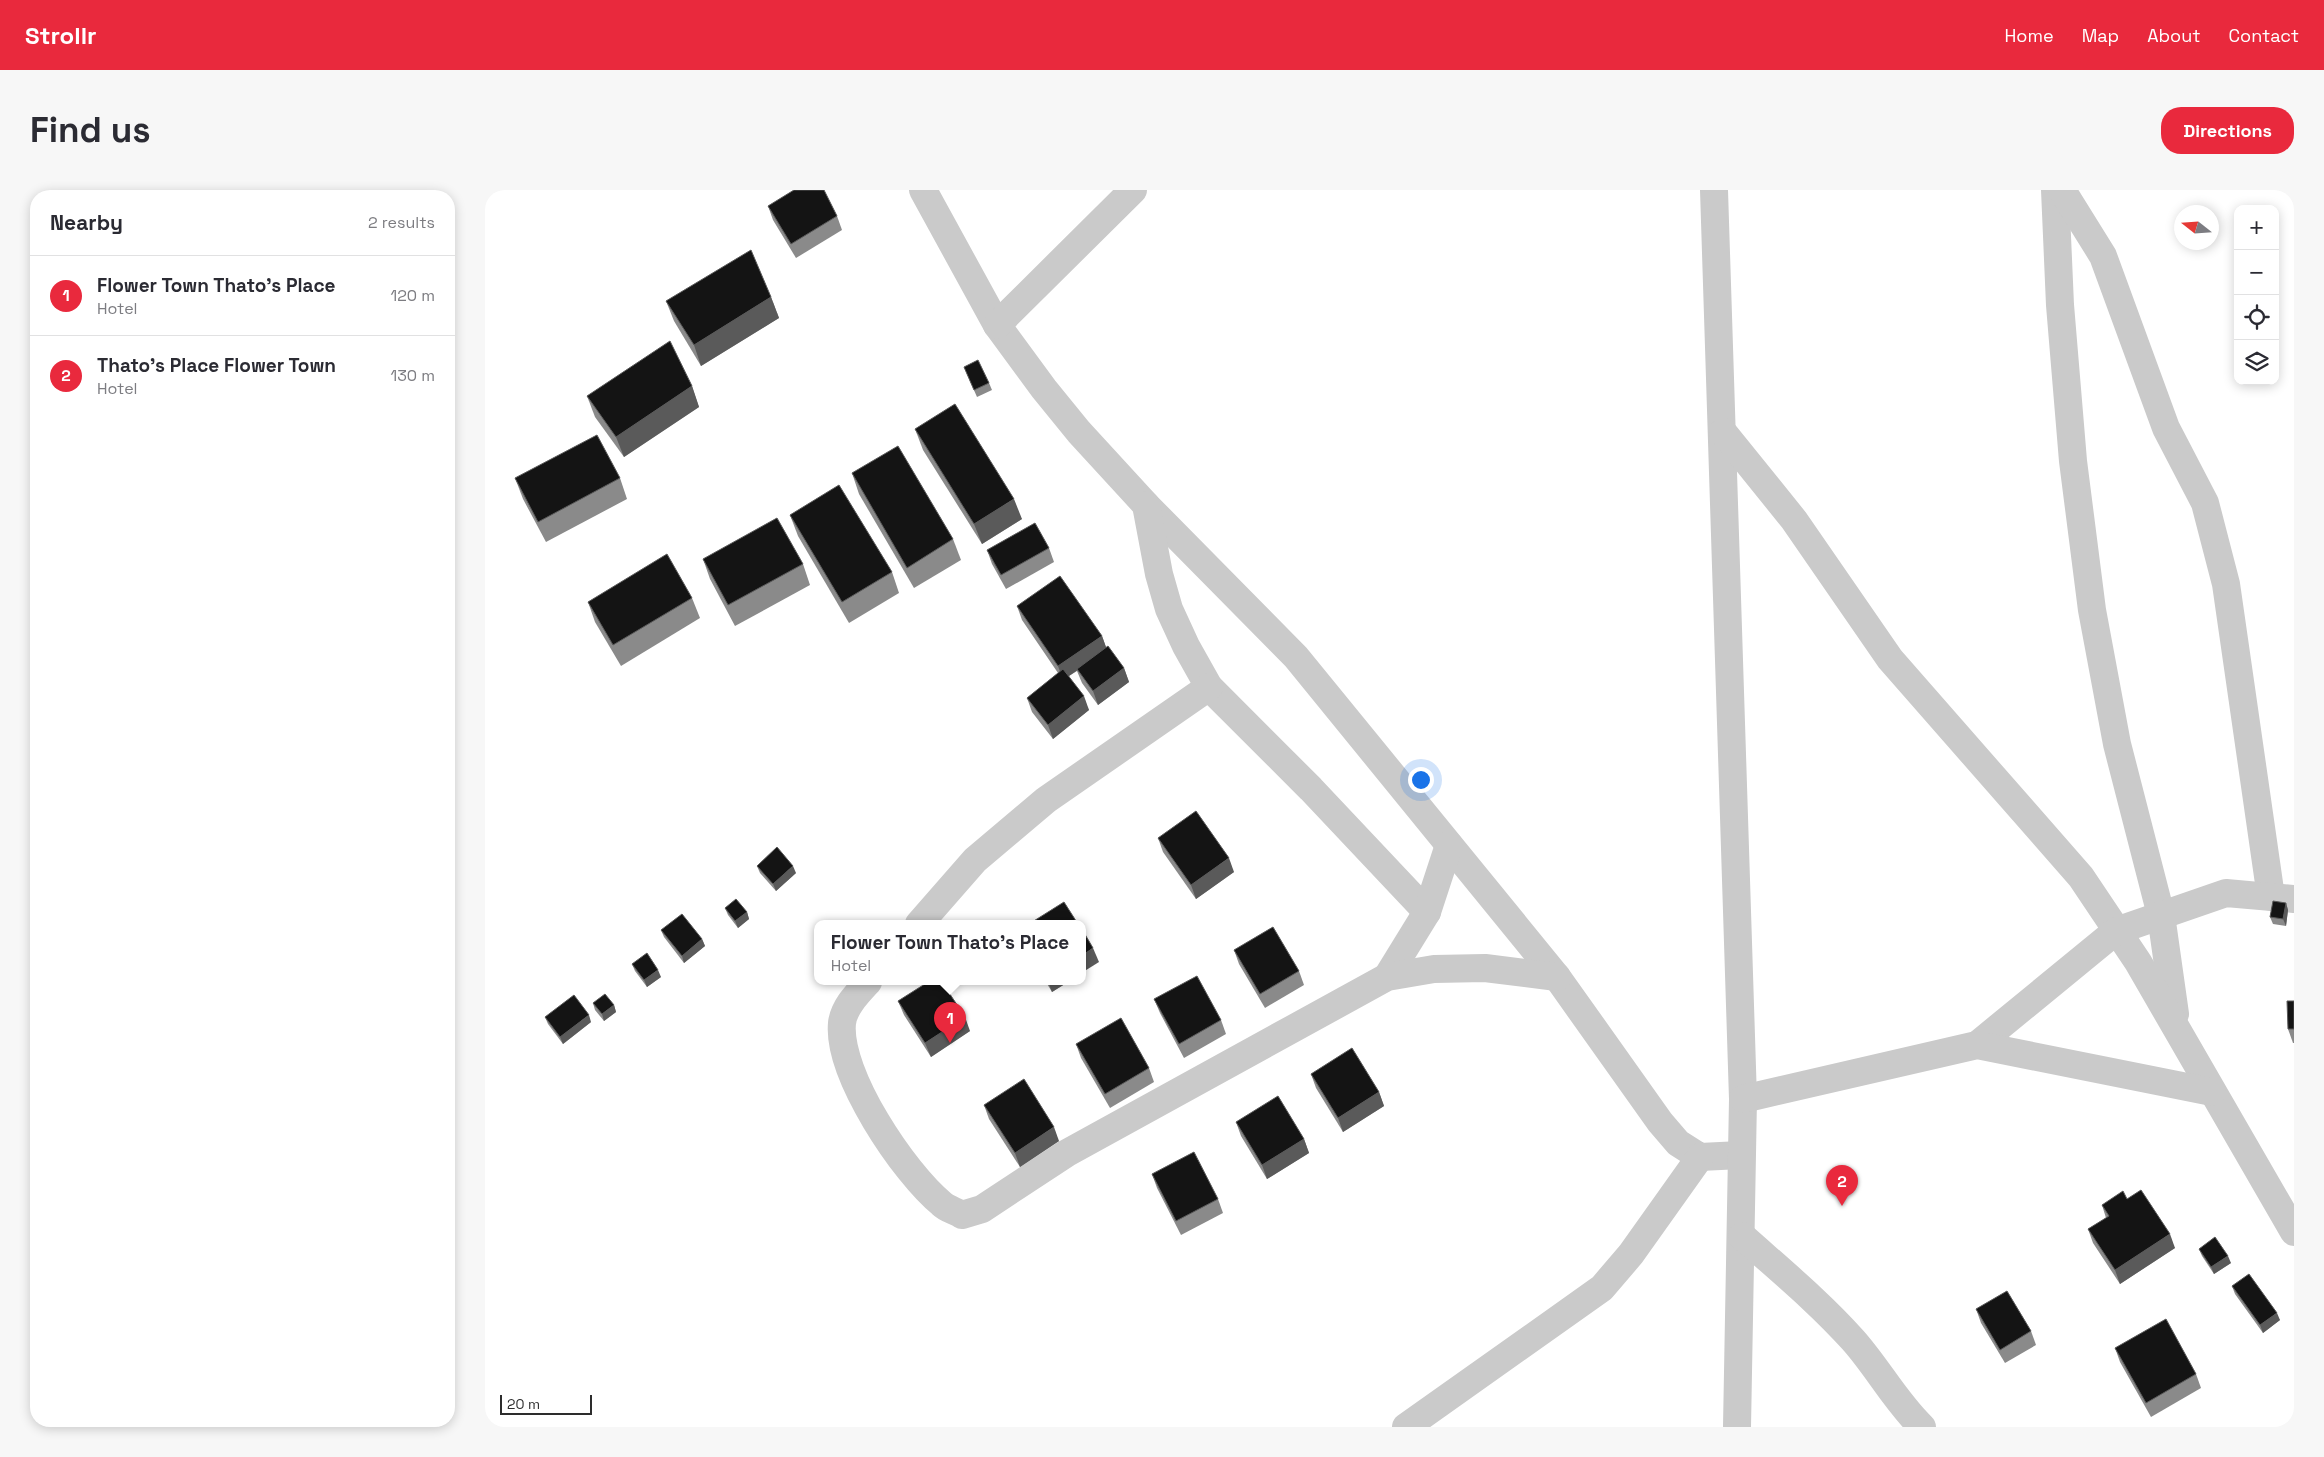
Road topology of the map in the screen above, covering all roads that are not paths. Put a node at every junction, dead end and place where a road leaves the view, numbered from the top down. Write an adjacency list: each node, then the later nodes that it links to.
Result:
1 (923, 190): 6 (street)
2 (1133, 190): 6 (street)
3 (1714, 190): 7 (street)
4 (2055, 190): 13 (street)
5 (2063, 190): 11 (street)
6 (997, 325): 8 (street)
7 (1723, 432): 15 (street); 22 (street)
8 (1146, 505): 9 (street); 10 (street)
9 (1209, 687): 12 (street); 14 (street)
10 (1449, 845): 12 (street); 17 (street)
11 (2283, 898): 13 (street)
12 (1427, 912): 16 (street)
13 (2161, 915): 15 (street); 19 (street)
14 (922, 920)
15 (2116, 931): 19 (street); 20 (street)
16 (1387, 977): 17 (street); 18 (street)
17 (1557, 978): 24 (street)
18 (866, 985)
19 (2177, 1031): 21 (street)
20 (1977, 1045): 21 (street); 22 (street)
21 (2212, 1092): 25 (street)
22 (1743, 1100): 23 (street)
23 (1741, 1155): 24 (street); 26 (street)
24 (1700, 1157): 27 (street)
25 (2294, 1232)
26 (1741, 1236): 28 (street); 29 (street)
27 (1406, 1427)
28 (1737, 1427)
29 (1921, 1427)

